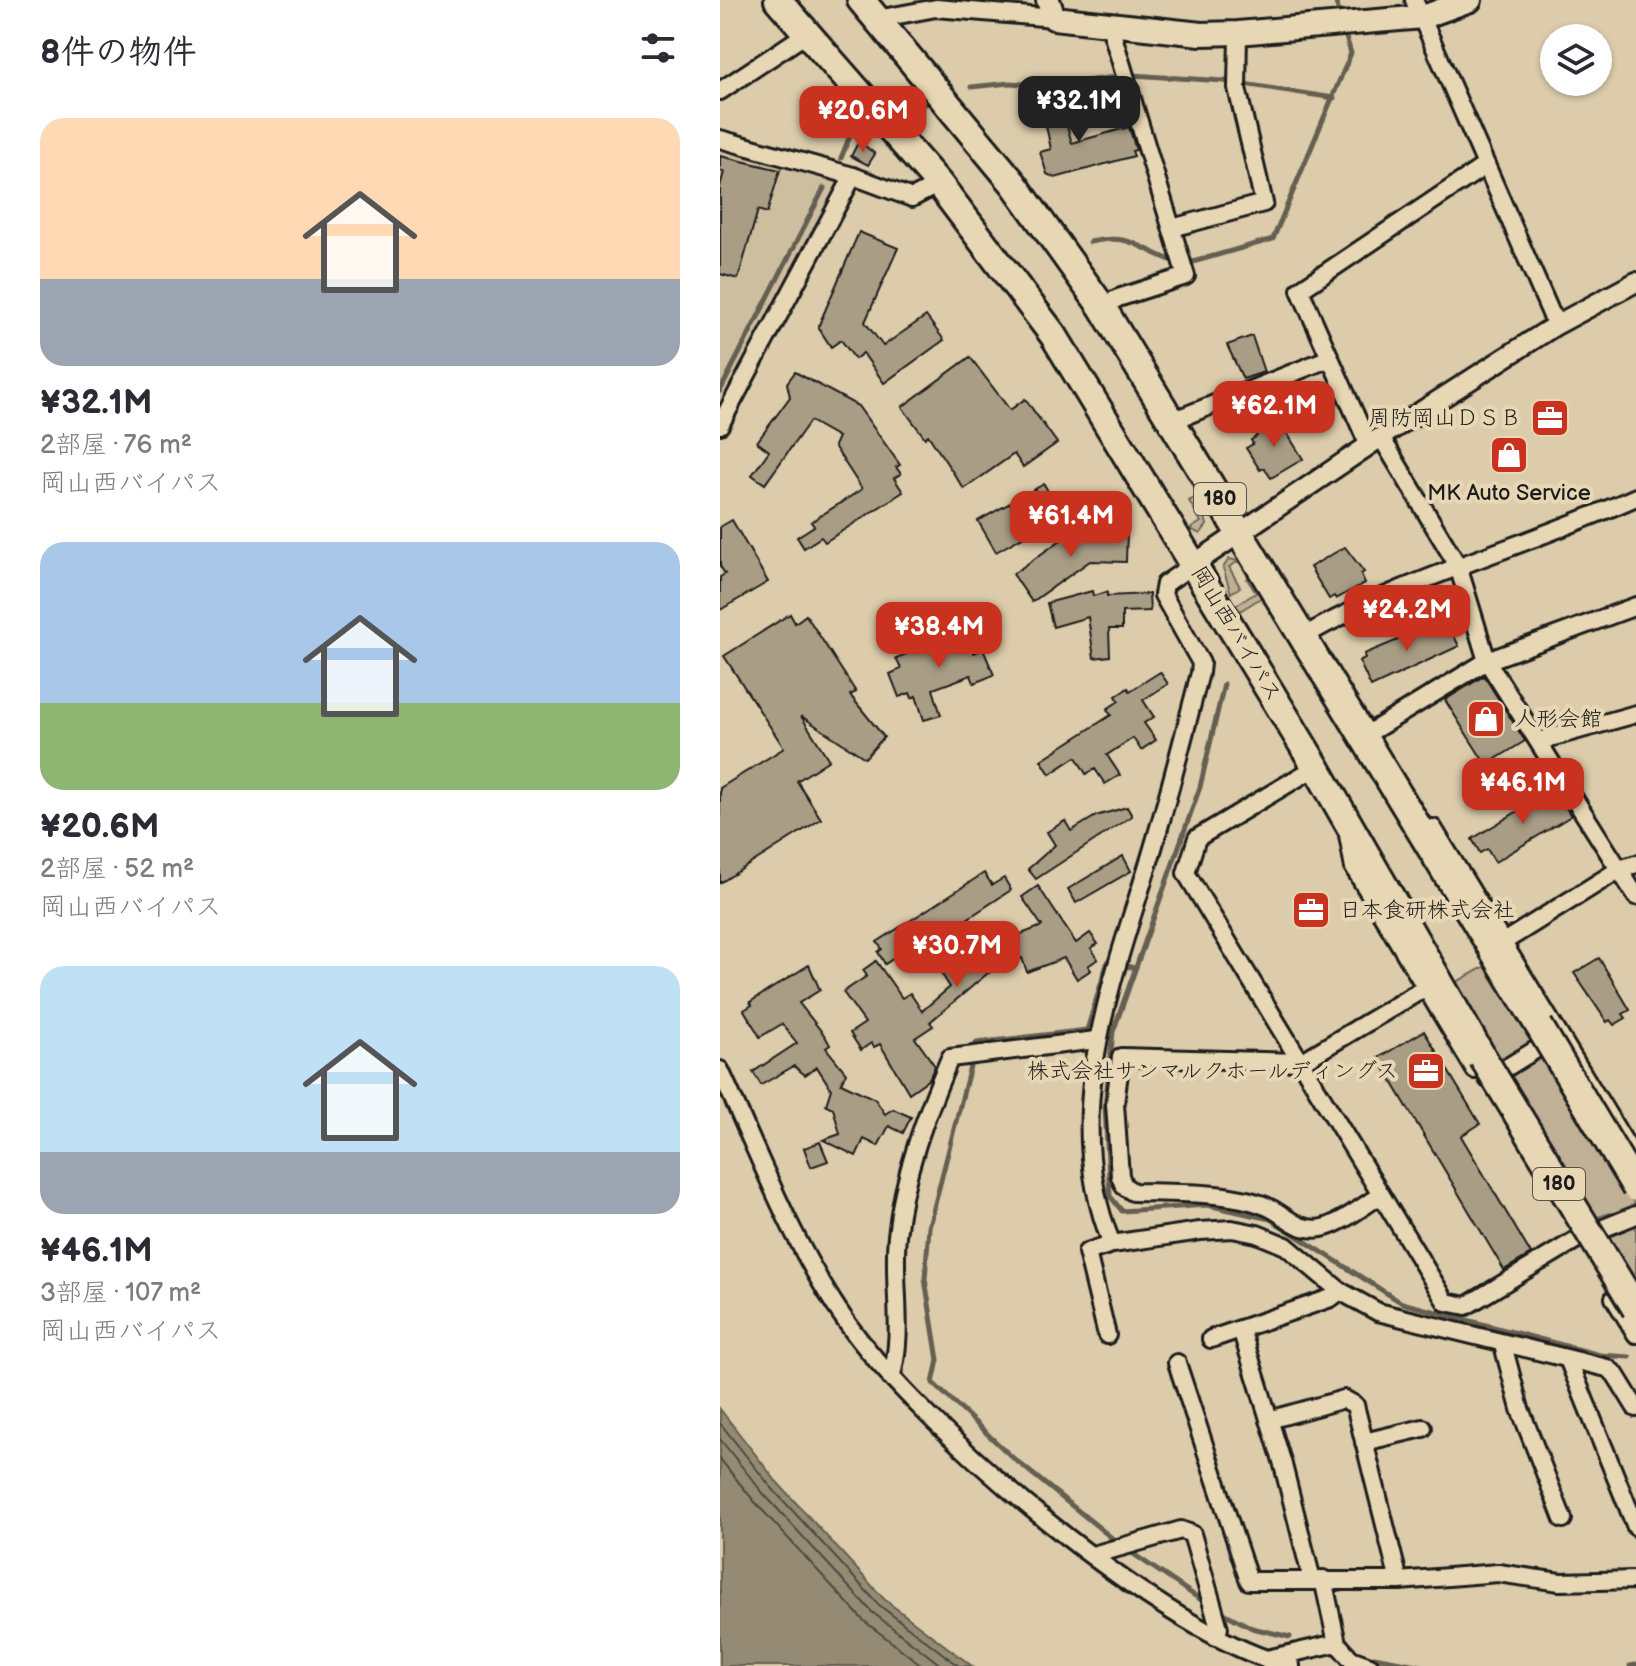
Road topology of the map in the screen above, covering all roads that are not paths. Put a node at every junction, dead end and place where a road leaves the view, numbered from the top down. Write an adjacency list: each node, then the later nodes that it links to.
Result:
1 (778, 0): 8 (highway, 岡山西バイパス / 180)
2 (1470, 0): 5 (main road)
3 (869, 9): 4 (street); 16 (highway, 180)
4 (1051, 9): 6 (main road)
5 (1419, 9): 7 (main road); 11 (street)
6 (1109, 23): 7 (main road); 14 (street)
7 (1238, 33): 14 (street)
8 (806, 34): 9 (street); 13 (highway, 岡山西バイパス / 180)
9 (720, 91)
10 (720, 139): 12 (street)
11 (1486, 165): 17 (street); 18 (street)
12 (853, 176): 13 (street); 20 (street)
13 (939, 184): 24 (highway, 岡山西バイパス / 180)
14 (1172, 228): 16 (street)
15 (1636, 282): 17 (street)
16 (1102, 307): 19 (highway, 180)
17 (1556, 325): 21 (street)
18 (1330, 358): 19 (street); 21 (street)
19 (1172, 421): 23 (highway, 180)
20 (720, 425)
21 (1375, 442): 23 (street); 25 (street)
22 (1636, 497): 25 (street)
23 (1241, 532): 24 (street); 27 (highway, 180)
24 (1194, 564): 32 (highway, 岡山西バイパス / 180); 40 (street)
25 (1458, 566): 27 (street); 28 (street)
26 (1636, 606): 28 (street)
27 (1304, 636): 30 (highway, 180)
28 (1487, 661): 30 (street); 31 (street)
29 (1636, 714): 31 (street)
30 (1364, 736): 33 (highway, 180)
31 (1539, 741): 35 (street)
32 (1316, 767): 34 (highway, 岡山西バイパス / 180); 41 (street)
33 (1394, 784): 37 (street); 39 (highway, 180)
34 (1345, 824): 38 (street); 43 (highway, 岡山西バイパス / 180)
35 (1628, 867): 36 (street); 37 (street)
36 (1636, 896)
37 (1505, 941): 39 (street)
38 (1425, 988): 41 (street); 43 (street)
39 (1550, 1030): 43 (street); 44 (street); 45 (highway, 180, bridge)
40 (1096, 1040): 49 (street); 59 (street)
41 (1301, 1062): 46 (street); 46 (street)
42 (720, 1070): 59 (street)
43 (1483, 1070): 48 (street); 51 (highway, 岡山西バイパス / 180, bridge)
44 (1636, 1161)
45 (1636, 1188)
46 (1381, 1195): 48 (street)
47 (1636, 1215): 48 (street)
48 (1579, 1238): 53 (street)
49 (1112, 1244): 50 (street); 54 (street)
50 (1340, 1291): 52 (street); 56 (street)
51 (1636, 1309)
52 (1241, 1329): 55 (street); 61 (street)
53 (1636, 1334)
54 (1107, 1335)
55 (1211, 1339)
56 (1503, 1345): 57 (street); 64 (street)
57 (1568, 1359): 60 (street); 65 (street)
58 (1177, 1363): 67 (street)
59 (891, 1378): 66 (street)
60 (1636, 1408)
61 (1269, 1420): 63 (street); 67 (street)
62 (1423, 1428): 63 (street)
63 (1364, 1442): 69 (street)
64 (1563, 1519)
65 (1636, 1527)
66 (1093, 1555): 70 (street); 70 (street)
67 (1318, 1579): 69 (street); 71 (street)
68 (1636, 1580): 69 (street)
69 (1399, 1581)
70 (1216, 1637): 72 (street)
71 (1337, 1643): 72 (street); 74 (street)
72 (1262, 1660): 73 (street)
73 (1291, 1666)
74 (1370, 1666)

